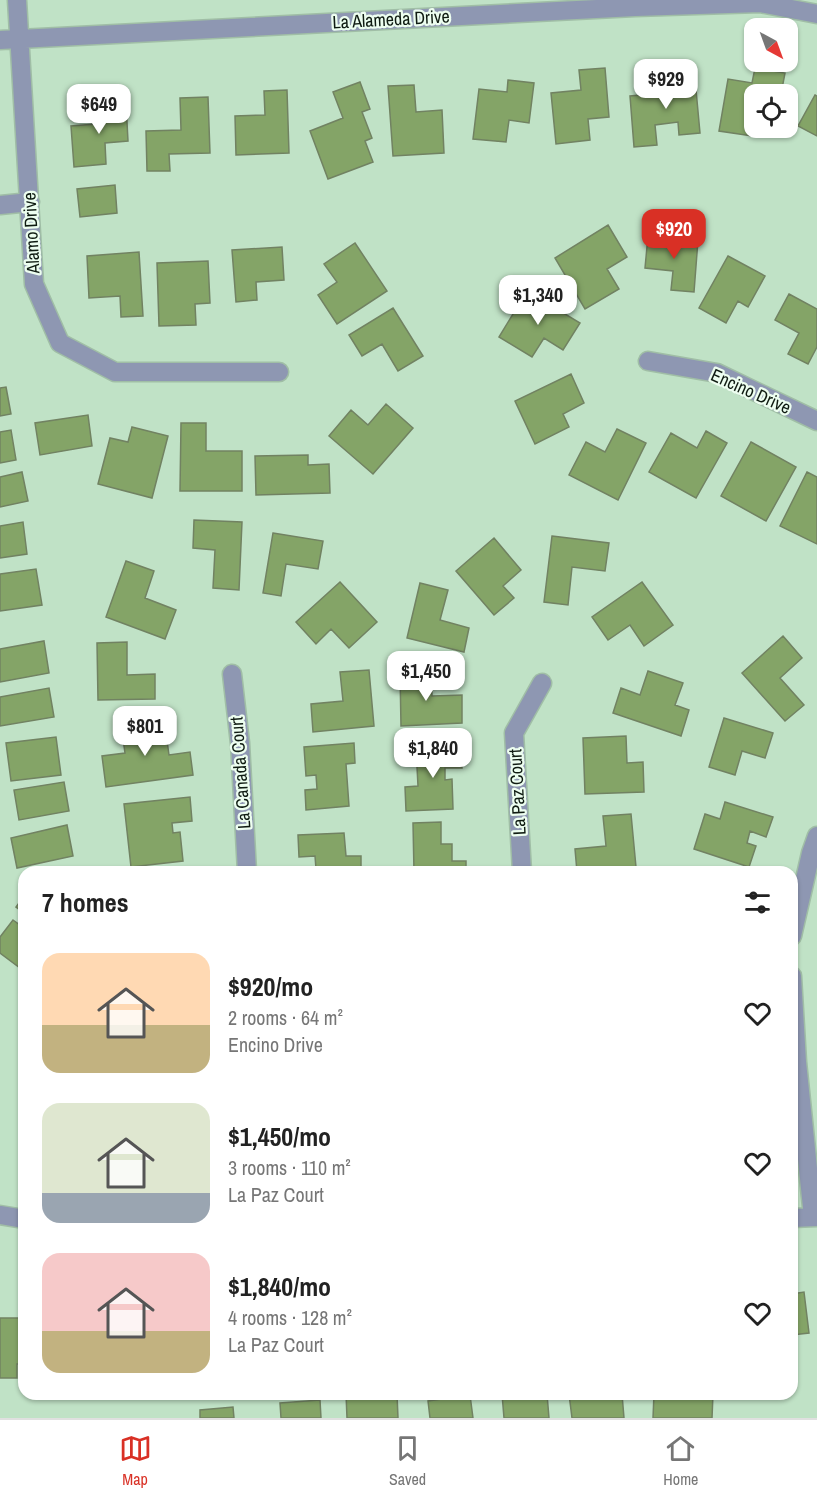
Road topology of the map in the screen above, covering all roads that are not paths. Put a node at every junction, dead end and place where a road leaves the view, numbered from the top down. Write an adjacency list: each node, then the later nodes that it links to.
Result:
1 (17, 0): 3 (street, Alamo Drive)
2 (817, 14): 3 (street, La Alameda Drive)
3 (19, 39): 4 (street, La Alameda Drive); 5 (street, Alamo Drive)
4 (0, 40)
5 (30, 202): 6 (street); 8 (street, Alamo Drive)
6 (0, 205)
7 (648, 361): 9 (street, Encino Drive)
8 (279, 372)
9 (817, 421)
10 (232, 674): 13 (street, La Canada Court)
11 (542, 683): 14 (street, La Paz Court)
12 (817, 836): 15 (street)
13 (247, 866)
14 (522, 866)
15 (798, 910)
16 (798, 1071): 18 (street)
17 (0, 1215): 19 (street)
18 (815, 1217): 20 (street)
19 (18, 1218)
20 (798, 1218)

